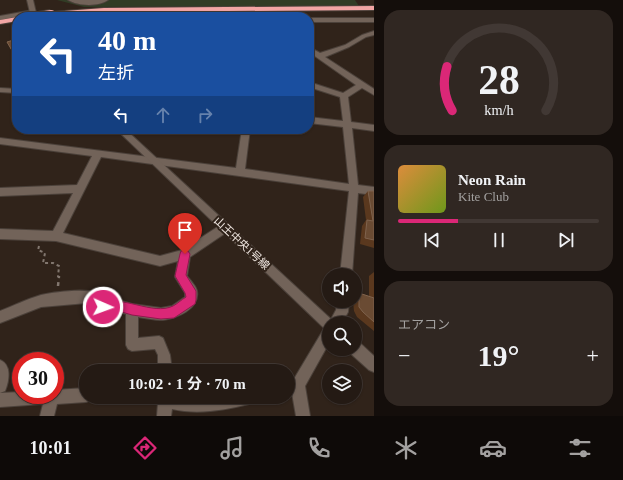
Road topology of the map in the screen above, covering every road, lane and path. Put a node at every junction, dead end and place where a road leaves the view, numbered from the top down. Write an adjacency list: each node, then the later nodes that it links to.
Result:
1 (30, 0): 5 (street)
2 (71, 0): 3 (street)
3 (106, 0)
4 (374, 8): 6 (highway, bridge)
5 (32, 12)
6 (82, 12)
7 (314, 12): 8 (highway)
8 (374, 12)
9 (12, 17): 10 (street)
10 (0, 18)
11 (12, 20): 14 (highway)
12 (314, 20): 13 (street)
13 (373, 20)
14 (0, 22)
15 (12, 24): 16 (highway)
16 (0, 27)
17 (374, 33): 19 (street)
18 (314, 52): 19 (street)
19 (320, 56): 20 (street)
20 (361, 85): 24 (street); 25 (street)
21 (314, 86): 25 (street)
22 (0, 90): 23 (street)
23 (12, 91)
24 (374, 93)
25 (344, 96): 27 (street)
26 (314, 121): 27 (street)
27 (347, 125): 28 (street); 35 (street)
28 (374, 128)
29 (125, 134): 33 (street, 山王中央1号線)
30 (245, 134): 34 (street)
31 (0, 141): 32 (street)
32 (98, 153): 33 (street); 36 (street)
33 (152, 160): 34 (street); 39 (street, 山王中央1号線)
34 (240, 172): 35 (street)
35 (354, 188): 37 (street); 44 (street)
36 (79, 189): 38 (street); 42 (street)
37 (374, 191)
38 (0, 192)
39 (226, 227): 43 (street); 48 (street, 山王中央1号線)
40 (0, 234): 41 (street)
41 (42, 234): 42 (street); 45 (path)
42 (56, 236): 43 (street)
43 (185, 254): 46 (street)
44 (347, 268)
45 (57, 299): 46 (street); 47 (street)
46 (132, 310): 51 (street)
47 (0, 317)
48 (322, 318)
49 (322, 342): 54 (street)
50 (362, 354): 52 (street)
51 (165, 364)
52 (374, 365)
53 (0, 367): 55 (street)
54 (295, 383)
55 (0, 386)
56 (295, 392): 67 (street)
57 (79, 395): 58 (street)
58 (64, 396)
59 (12, 399): 60 (street)
60 (0, 400)
61 (50, 404): 65 (street)
62 (164, 404): 66 (street)
63 (186, 404): 64 (street)
64 (212, 404)
65 (47, 416)
66 (164, 416)
67 (303, 416)

